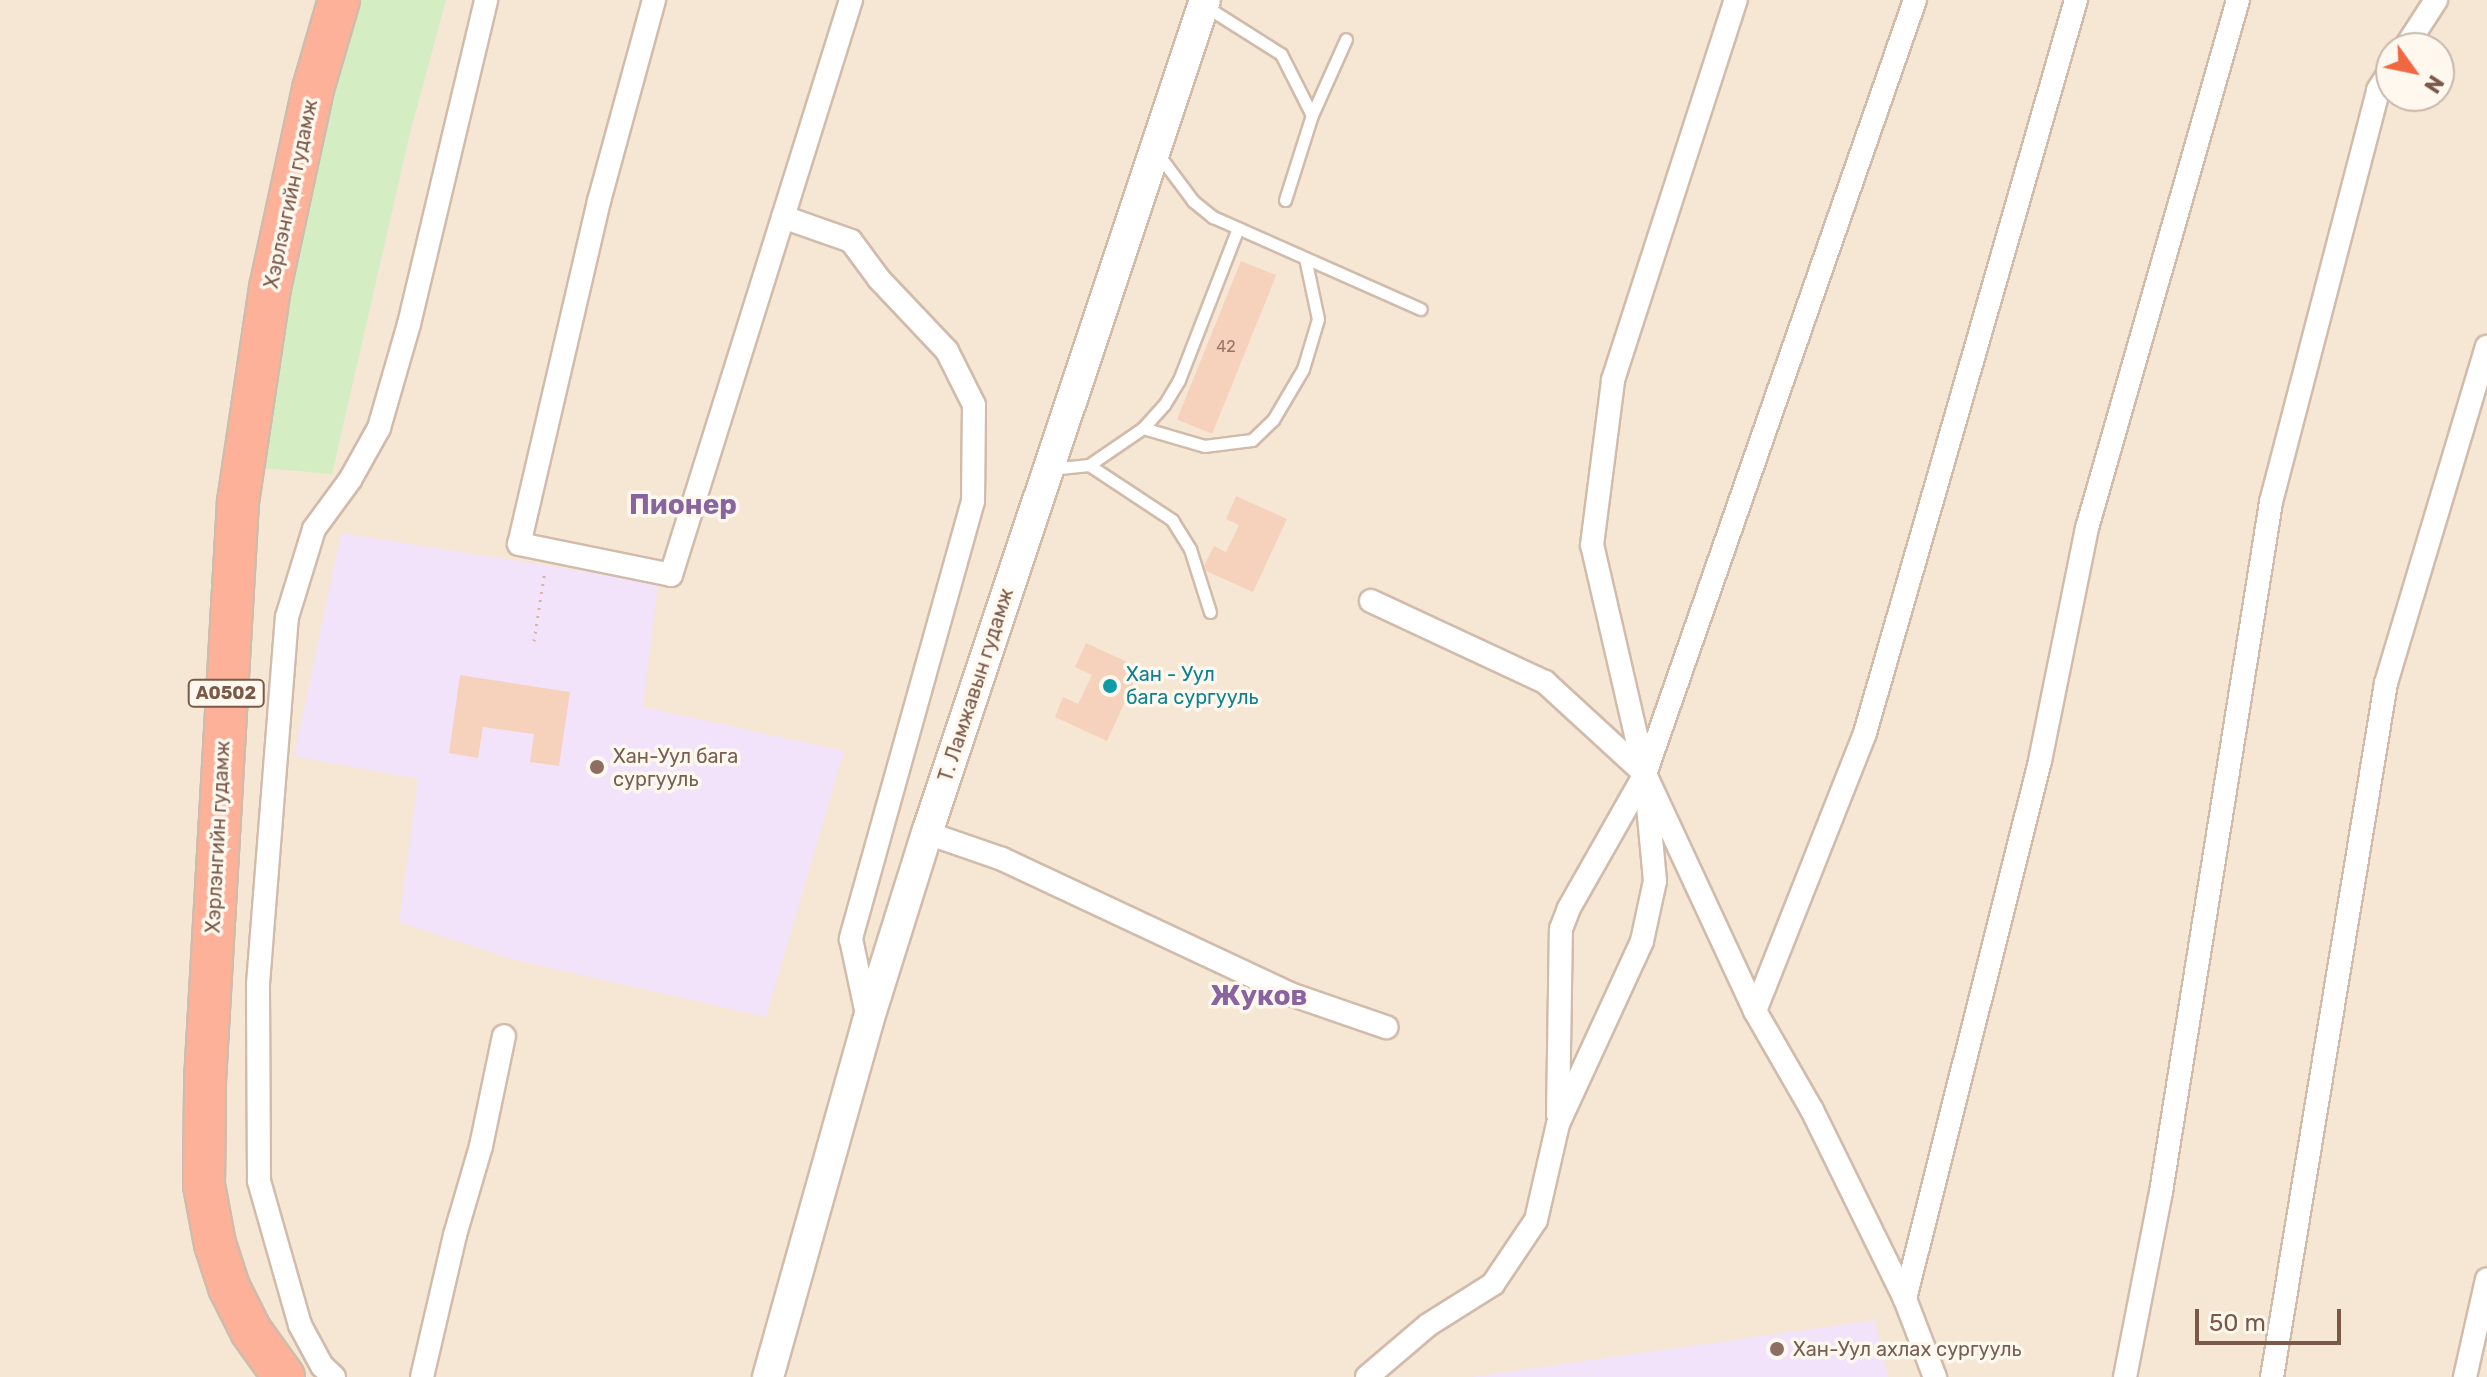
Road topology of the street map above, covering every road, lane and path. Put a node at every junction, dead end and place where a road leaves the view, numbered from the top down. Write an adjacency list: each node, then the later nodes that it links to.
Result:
1 (339, 0): 39 (highway, Хэрлэнгийн гудамж / A0502)
2 (486, 0): 40 (street)
3 (654, 0): 25 (street)
4 (851, 0): 17 (street)
5 (1736, 0): 29 (street)
6 (1915, 0): 29 (street)
7 (2076, 0): 31 (street)
8 (2238, 0): 37 (street)
9 (2436, 0): 11 (street)
10 (1204, 2): 14 (lane); 15 (street, Т. Ламжавын гудамж)
11 (2415, 32)
12 (1346, 39): 14 (lane)
13 (2375, 102): 44 (street)
14 (1312, 115): 16 (lane)
15 (1155, 150): 18 (lane); 24 (street, Т. Ламжавын гудамж)
16 (1285, 200)
17 (783, 217): 25 (street); 32 (street)
18 (1238, 228): 19 (lane); 22 (lane)
19 (1305, 258): 20 (lane); 22 (lane)
20 (1421, 309)
21 (2487, 347): 45 (street)
22 (1143, 428): 23 (lane)
23 (1089, 465): 24 (lane); 27 (lane)
24 (1048, 469): 30 (street, Т. Ламжавын гудамж)
25 (548, 550): 28 (path)
26 (1371, 601): 29 (street)
27 (1210, 612)
28 (534, 641)
29 (1645, 774): 31 (street); 35 (street); 35 (street)
30 (927, 833): 32 (street, Т. Ламжавын гудамж); 33 (street)
31 (1755, 1011): 37 (street)
32 (868, 1021): 42 (street, Т. Ламжавын гудамж)
33 (1386, 1027)
34 (504, 1036): 41 (street)
35 (1558, 1124): 43 (street)
36 (2487, 1279): 46 (street)
37 (1905, 1299): 38 (street)
38 (1936, 1374)
39 (284, 1377)
40 (334, 1377)
41 (422, 1377)
42 (768, 1377)
43 (1367, 1377)
44 (2125, 1377)
45 (2272, 1377)
46 (2465, 1377)

